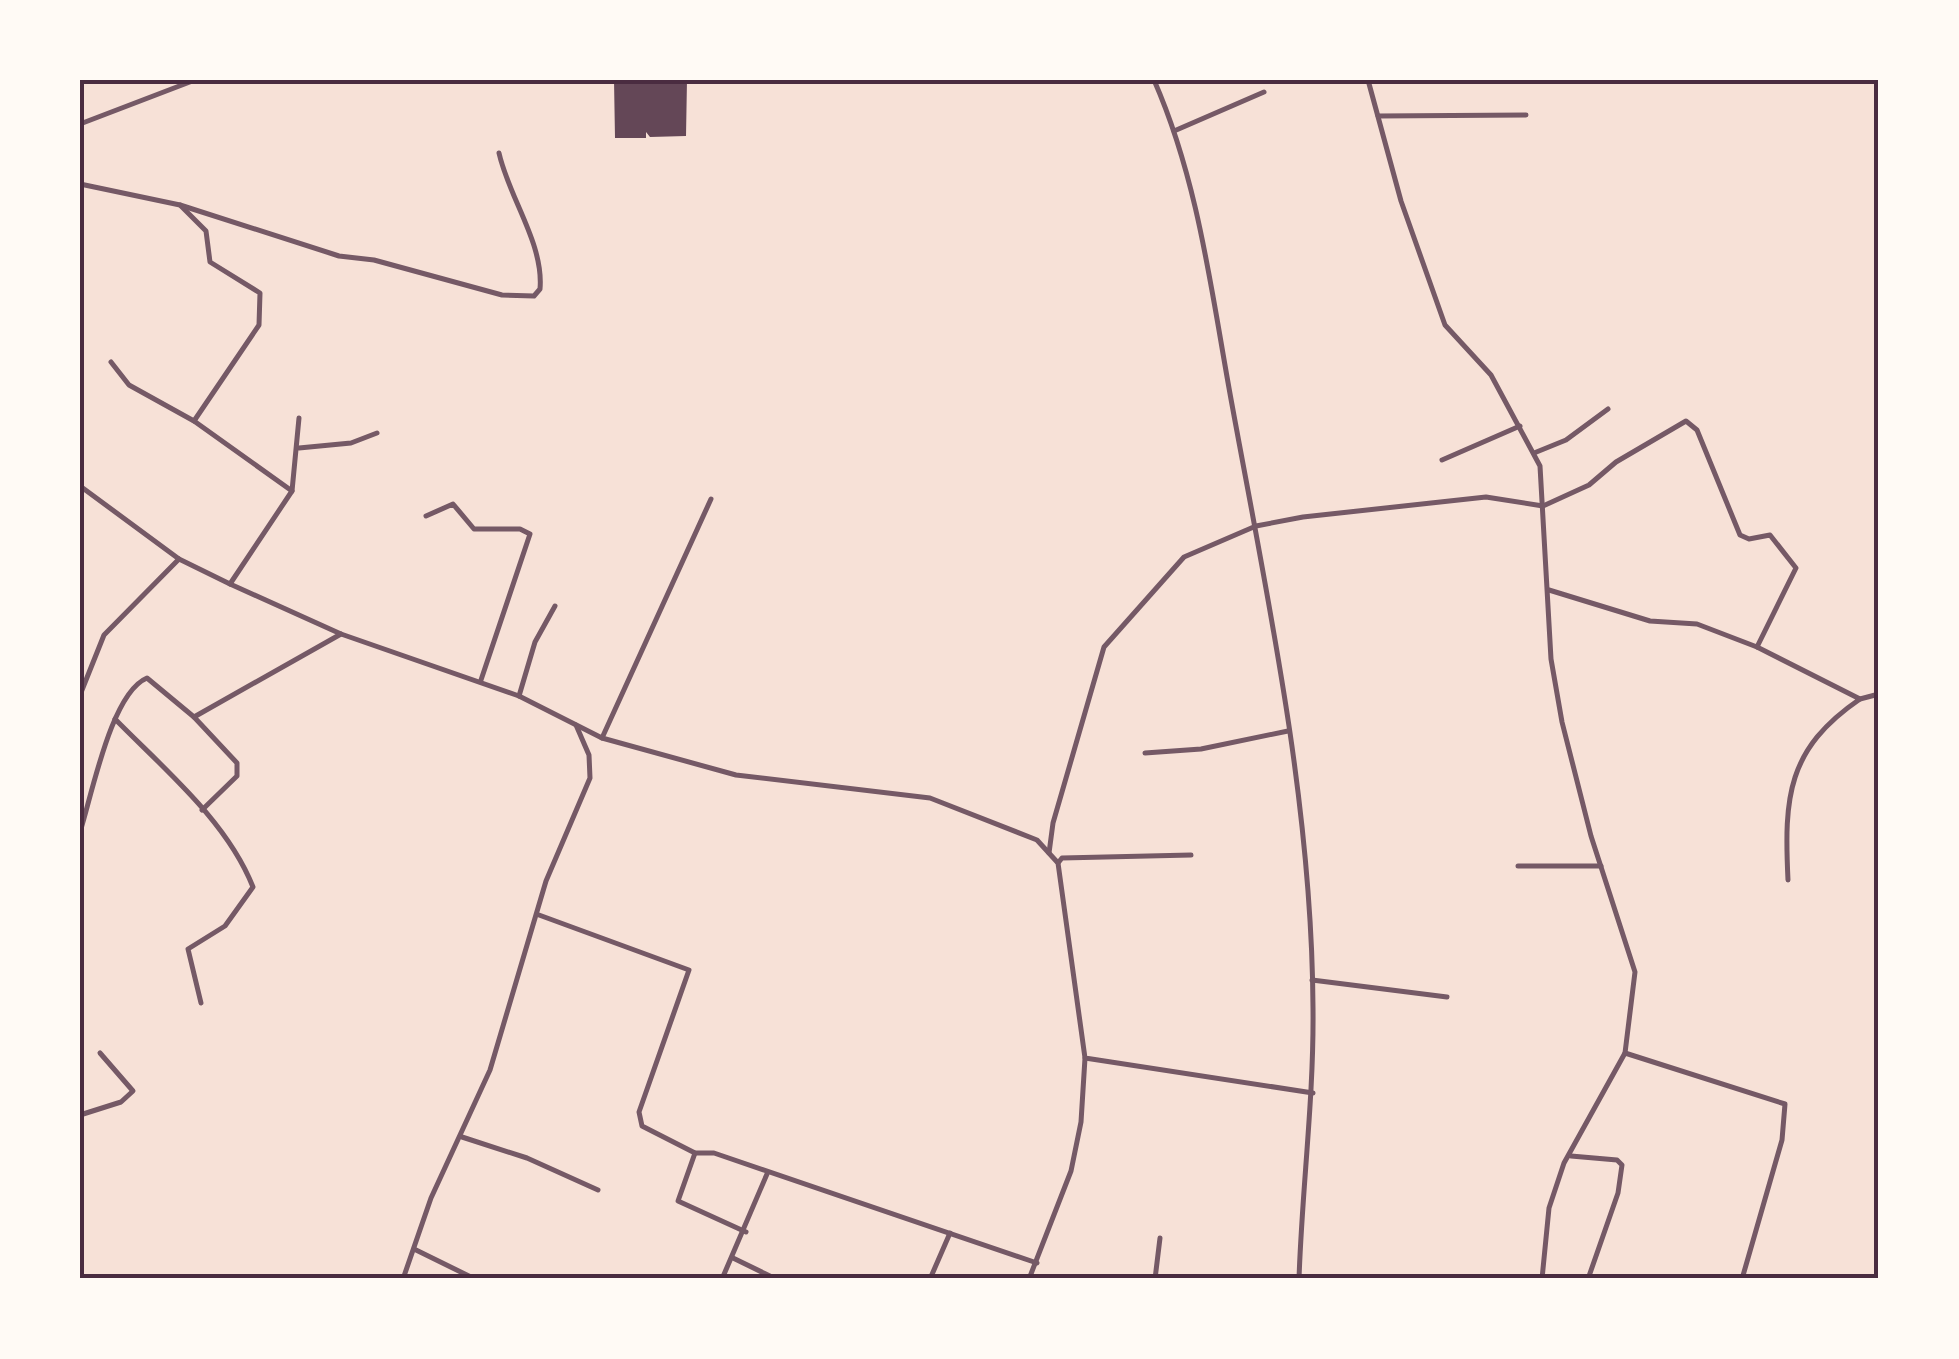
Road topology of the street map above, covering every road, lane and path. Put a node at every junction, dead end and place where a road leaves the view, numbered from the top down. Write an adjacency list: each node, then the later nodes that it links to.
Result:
1 (195, 80): 4 (street)
2 (1154, 80): 9 (street)
3 (1368, 80): 6 (street)
4 (166, 84): 8 (street)
5 (1264, 92): 9 (street)
6 (1378, 116): 7 (street); 17 (street)
7 (1526, 116)
8 (80, 124)
9 (1174, 131): 27 (street)
10 (500, 153): 12 (street)
11 (80, 184): 12 (street)
12 (180, 206): 16 (street)
13 (111, 362): 16 (street)
14 (1608, 409): 20 (street)
15 (299, 418): 19 (street)
16 (194, 422): 23 (street)
17 (1520, 426): 20 (street); 21 (street)
18 (377, 433): 19 (street)
19 (299, 448): 23 (street)
20 (1534, 453): 25 (street)
21 (1442, 460)
22 (80, 486): 28 (street)
23 (292, 491): 29 (street)
24 (711, 499): 43 (street)
25 (1543, 506): 27 (street); 30 (street); 33 (street)
26 (426, 516): 34 (street)
27 (1256, 526): 42 (street); 48 (street)
28 (179, 559): 29 (street); 35 (street)
29 (230, 584): 32 (street)
30 (1548, 590): 33 (street); 51 (street)
31 (555, 606): 37 (street)
32 (341, 634): 34 (street); 39 (street)
33 (1757, 647): 38 (street)
34 (481, 680): 37 (street)
35 (80, 694)
36 (1879, 694): 38 (street)
37 (519, 696): 41 (street)
38 (1860, 698): 52 (street)
39 (194, 717): 40 (street); 45 (street)
40 (116, 719): 45 (street); 46 (street)
41 (576, 725): 43 (street); 53 (street)
42 (1288, 732): 44 (street); 54 (street)
43 (602, 738): 48 (street)
44 (1144, 753)
45 (202, 810): 56 (street)
46 (80, 832)
47 (1191, 855): 49 (street)
48 (1048, 856): 49 (street)
49 (1058, 863): 59 (street)
50 (1518, 866): 51 (street)
51 (1600, 866): 58 (street)
52 (1788, 880)
53 (539, 915): 62 (street); 63 (street)
54 (1312, 980): 55 (street); 60 (street)
55 (1447, 997)
56 (201, 1003)
57 (100, 1052): 61 (street)
58 (1626, 1053): 64 (street); 83 (street)
59 (1085, 1058): 60 (street); 72 (street)
60 (1313, 1093): 80 (street)
61 (80, 1115)
62 (462, 1137): 66 (street); 70 (street)
63 (695, 1152): 65 (street); 67 (street)
64 (1570, 1156): 81 (street); 82 (street)
65 (767, 1174): 67 (street); 68 (street)
66 (598, 1190)
67 (746, 1232): 71 (street)
68 (950, 1233): 72 (street); 77 (street)
69 (1160, 1238): 79 (street)
70 (414, 1248): 73 (street); 74 (street)
71 (734, 1258): 75 (street); 76 (street)
72 (1037, 1263): 78 (street)
73 (403, 1279)
74 (475, 1279)
75 (722, 1279)
76 (776, 1279)
77 (930, 1279)
78 (1029, 1279)
79 (1155, 1279)
80 (1300, 1279)
81 (1542, 1279)
82 (1588, 1279)
83 (1742, 1279)

